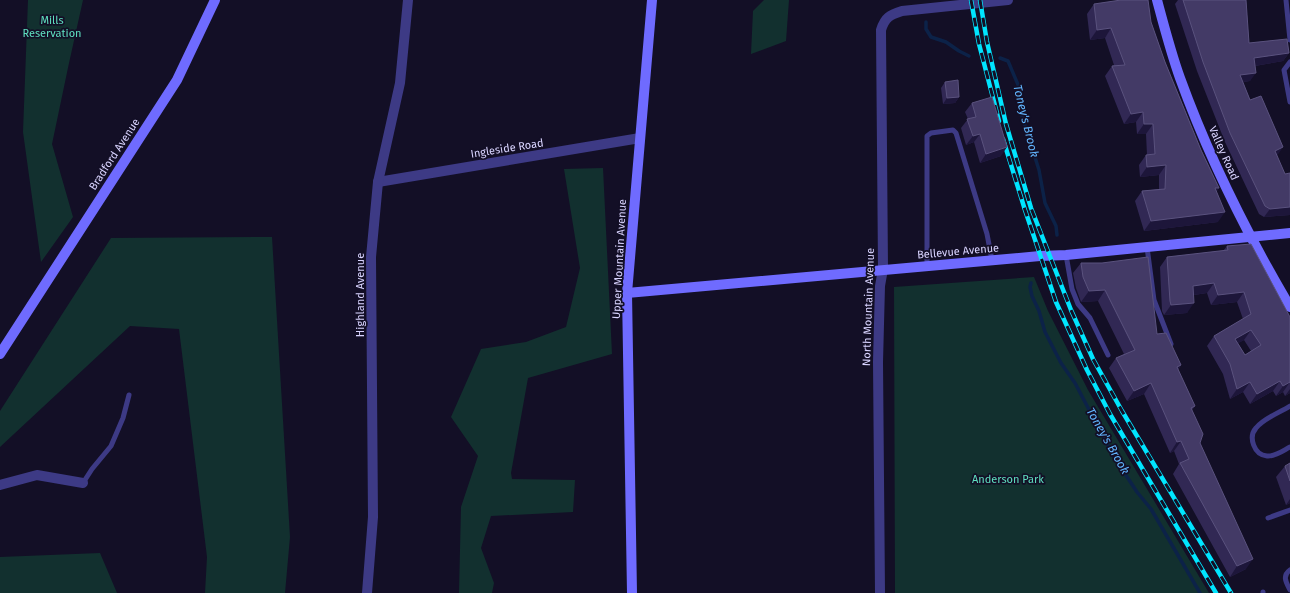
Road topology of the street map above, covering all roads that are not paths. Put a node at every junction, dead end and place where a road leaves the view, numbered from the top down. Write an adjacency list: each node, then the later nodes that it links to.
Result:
1 (216, 0): 23 (street, Bradford Avenue)
2 (408, 0): 12 (street, Highland Avenue)
3 (652, 0): 11 (street, Upper Mountain Avenue)
4 (1008, 0): 7 (street)
5 (1157, 0): 14 (street, Valley Road)
6 (1286, 0): 8 (lane)
7 (942, 3): 19 (street, North Mountain Avenue)
8 (1290, 40)
9 (1290, 62): 10 (lane)
10 (1290, 102)
11 (640, 138): 12 (street, Ingleside Road); 20 (street, Upper Mountain Avenue)
12 (378, 182): 34 (street, Highland Avenue)
13 (1290, 233): 14 (street, Bellevue Avenue)
14 (1250, 237): 15 (street, Bellevue Avenue); 21 (street, Valley Road)
15 (1147, 247): 16 (street, Bellevue Avenue); 22 (lane)
16 (1066, 255): 17 (street, Bellevue Avenue); 24 (lane)
17 (992, 260): 18 (street, Bellevue Avenue); 18 (lane)
18 (927, 266): 19 (street, Bellevue Avenue)
19 (883, 269): 20 (street, Bellevue Avenue); 36 (street, North Mountain Avenue)
20 (627, 293): 35 (street, Upper Mountain Avenue)
21 (1290, 308)
22 (1173, 351)
23 (0, 354)
24 (1108, 355)
25 (129, 395): 28 (lane)
26 (1290, 406): 27 (lane)
27 (1290, 447)
28 (83, 483): 29 (street)
29 (0, 485)
30 (1290, 510): 31 (lane)
31 (1268, 518)
32 (1290, 570): 33 (lane)
33 (1290, 590)
34 (367, 593)
35 (632, 593)
36 (880, 593)

